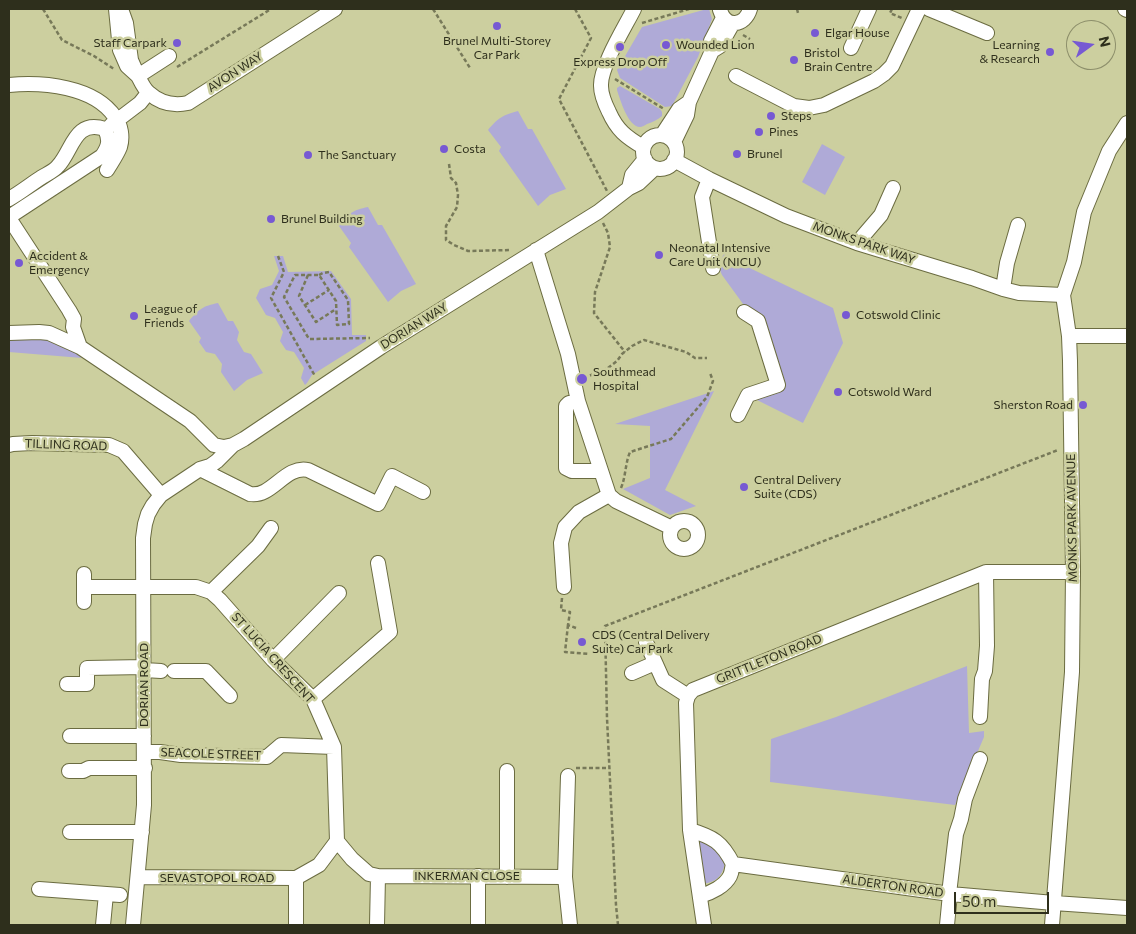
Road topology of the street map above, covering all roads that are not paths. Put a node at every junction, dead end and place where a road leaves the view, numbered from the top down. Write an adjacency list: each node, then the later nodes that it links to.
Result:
1 (116, 9): 13 (street)
2 (120, 9): 13 (street)
3 (335, 9): 16 (street, AVON WAY)
4 (634, 9): 22 (street)
5 (750, 9): 9 (street)
6 (869, 9): 11 (street)
7 (919, 9): 14 (street)
8 (928, 9): 10 (street)
9 (729, 21): 17 (street)
10 (987, 34)
11 (851, 48)
12 (169, 56): 13 (street)
13 (138, 76): 16 (street)
14 (736, 76)
15 (9, 85): 18 (street)
16 (148, 93): 18 (street)
17 (688, 102): 21 (street); 21 (street)
18 (118, 120): 20 (street); 24 (street)
19 (1127, 122): 34 (street, MONKS PARK AVENUE)
20 (105, 130): 27 (street); 28 (street)
21 (668, 139): 22 (street); 23 (street)
22 (648, 158): 23 (street); 31 (street, DORIAN WAY)
23 (674, 160): 25 (street, MONKS PARK WAY)
24 (106, 170)
25 (709, 179): 30 (street, MONKS PARK WAY); 32 (street)
26 (893, 188): 30 (street)
27 (9, 199)
28 (9, 217): 39 (street)
29 (1018, 224): 33 (street)
30 (857, 243): 33 (street, MONKS PARK WAY)
31 (530, 254): 40 (street); 44 (street, DORIAN WAY)
32 (713, 268)
33 (1003, 289): 34 (street, MONKS PARK WAY)
34 (1064, 295): 37 (street, MONKS PARK AVENUE)
35 (744, 312): 41 (street)
36 (9, 333): 39 (street)
37 (1069, 336): 38 (street); 54 (street, MONKS PARK AVENUE)
38 (1127, 336)
39 (80, 347): 42 (street)
40 (578, 401): 46 (street); 46 (street)
41 (738, 415)
42 (214, 444): 44 (street); 45 (street)
43 (9, 445): 48 (street, TILLING ROAD)
44 (233, 445): 45 (street, DORIAN WAY)
45 (201, 469): 47 (street); 48 (street, DORIAN ROAD)
46 (601, 471): 49 (street)
47 (423, 492)
48 (161, 495): 55 (street, DORIAN ROAD)
49 (613, 498): 51 (street); 56 (street)
50 (271, 528): 57 (street)
51 (672, 528)
52 (378, 563): 68 (street)
53 (986, 572): 54 (street, GRITTLETON ROAD); 67 (street, GRITTLETON ROAD); 69 (street)
54 (1073, 572): 93 (street, MONKS PARK AVENUE)
55 (144, 587): 57 (street); 59 (street); 63 (street, DORIAN ROAD)
56 (564, 587)
57 (211, 592): 61 (street, ST LUCIA CRESCENT)
58 (339, 593): 61 (street)
59 (84, 602)
60 (646, 642): 62 (street)
61 (273, 660): 68 (street, ST LUCIA CRESCENT)
62 (655, 663): 64 (street); 67 (street)
63 (144, 669): 65 (street); 66 (street); 71 (street, DORIAN ROAD)
64 (632, 673)
65 (67, 684)
66 (230, 696)
67 (688, 696): 79 (street)
68 (313, 699): 72 (street, ST LUCIA CRESCENT)
69 (980, 718)
70 (70, 736): 71 (street)
71 (144, 736): 73 (street, DORIAN ROAD)
72 (334, 747): 73 (street, SEACOLE STREET); 82 (street, ST LUCIA CRESCENT)
73 (144, 752): 75 (street, DORIAN ROAD)
74 (980, 760): 91 (street)
75 (145, 768): 76 (street); 81 (street, DORIAN ROAD)
76 (69, 771)
77 (507, 771): 86 (street)
78 (568, 777): 88 (street)
79 (690, 830): 83 (street); 92 (street)
80 (70, 832): 81 (street)
81 (142, 832): 87 (street, DORIAN ROAD)
82 (337, 841): 84 (street); 89 (street, SEVASTOPOL ROAD)
83 (733, 864): 91 (street, ALDERTON ROAD); 92 (street)
84 (374, 875): 85 (street, INKERMAN CLOSE); 98 (street)
85 (478, 876): 86 (street, INKERMAN CLOSE); 99 (street)
86 (507, 876): 88 (street, INKERMAN CLOSE)
87 (138, 877): 89 (street, SEVASTOPOL ROAD); 96 (street, DORIAN ROAD)
88 (566, 877): 100 (street)
89 (296, 878): 97 (street)
90 (39, 889): 95 (street)
91 (949, 894): 93 (street, ALDERTON ROAD); 102 (street)
92 (700, 896): 101 (street)
93 (1054, 903): 94 (street, ALDERTON ROAD); 103 (street, MONKS PARK AVENUE)
94 (1127, 908)
95 (103, 925)
96 (133, 925)
97 (296, 925)
98 (378, 925)
99 (478, 925)
100 (570, 925)
101 (704, 925)
102 (946, 925)
103 (1052, 925)

